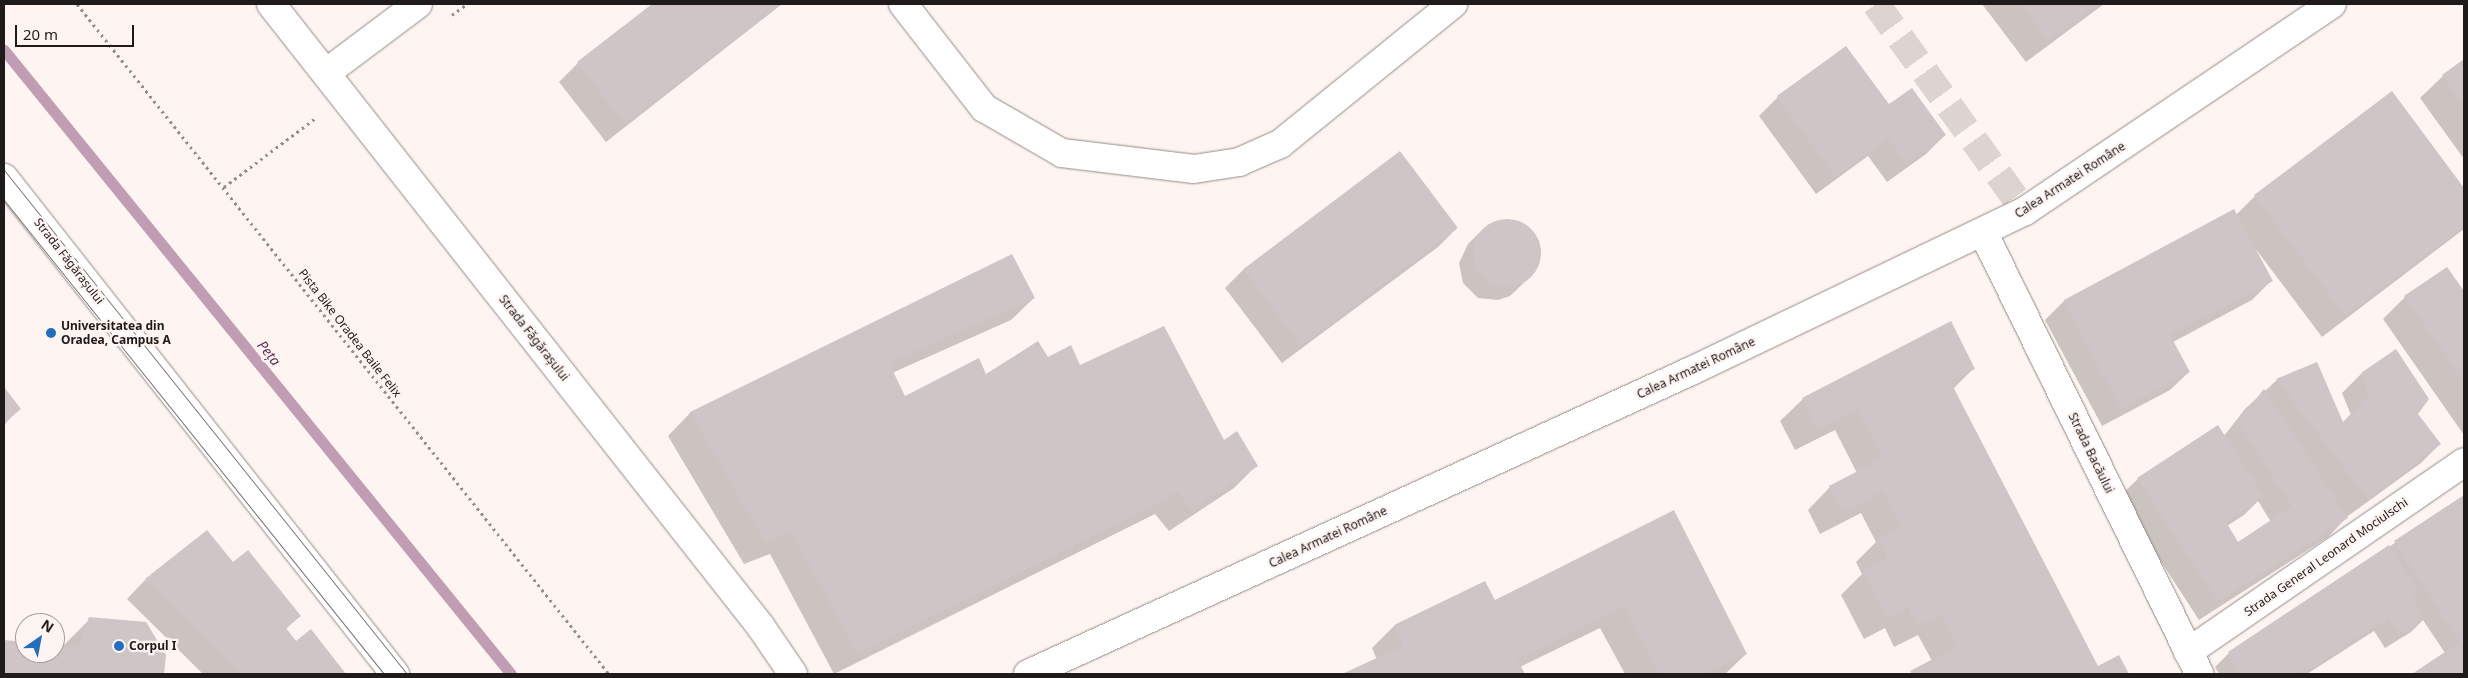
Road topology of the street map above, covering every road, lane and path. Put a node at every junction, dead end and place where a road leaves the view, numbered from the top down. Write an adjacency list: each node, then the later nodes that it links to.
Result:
1 (77, 4): 13 (path, Pista Bike Oradea Baile Felix)
2 (271, 4): 7 (street, Strada Făgărașului)
3 (418, 4): 7 (street)
4 (903, 4): 5 (street)
5 (1453, 4)
6 (2332, 4): 9 (street, Calea Armatei Române)
7 (326, 73): 14 (street, Strada Făgărașului)
8 (4, 178): 12 (street, Strada Făgărașului)
9 (1983, 232): 11 (street, Strada Bacăului); 15 (street, Calea Armatei Române)
10 (2464, 462): 11 (street, Strada General Leonard Mociulschi)
11 (2194, 663)
12 (395, 674)
13 (609, 674)
14 (793, 674)
15 (1028, 674)

